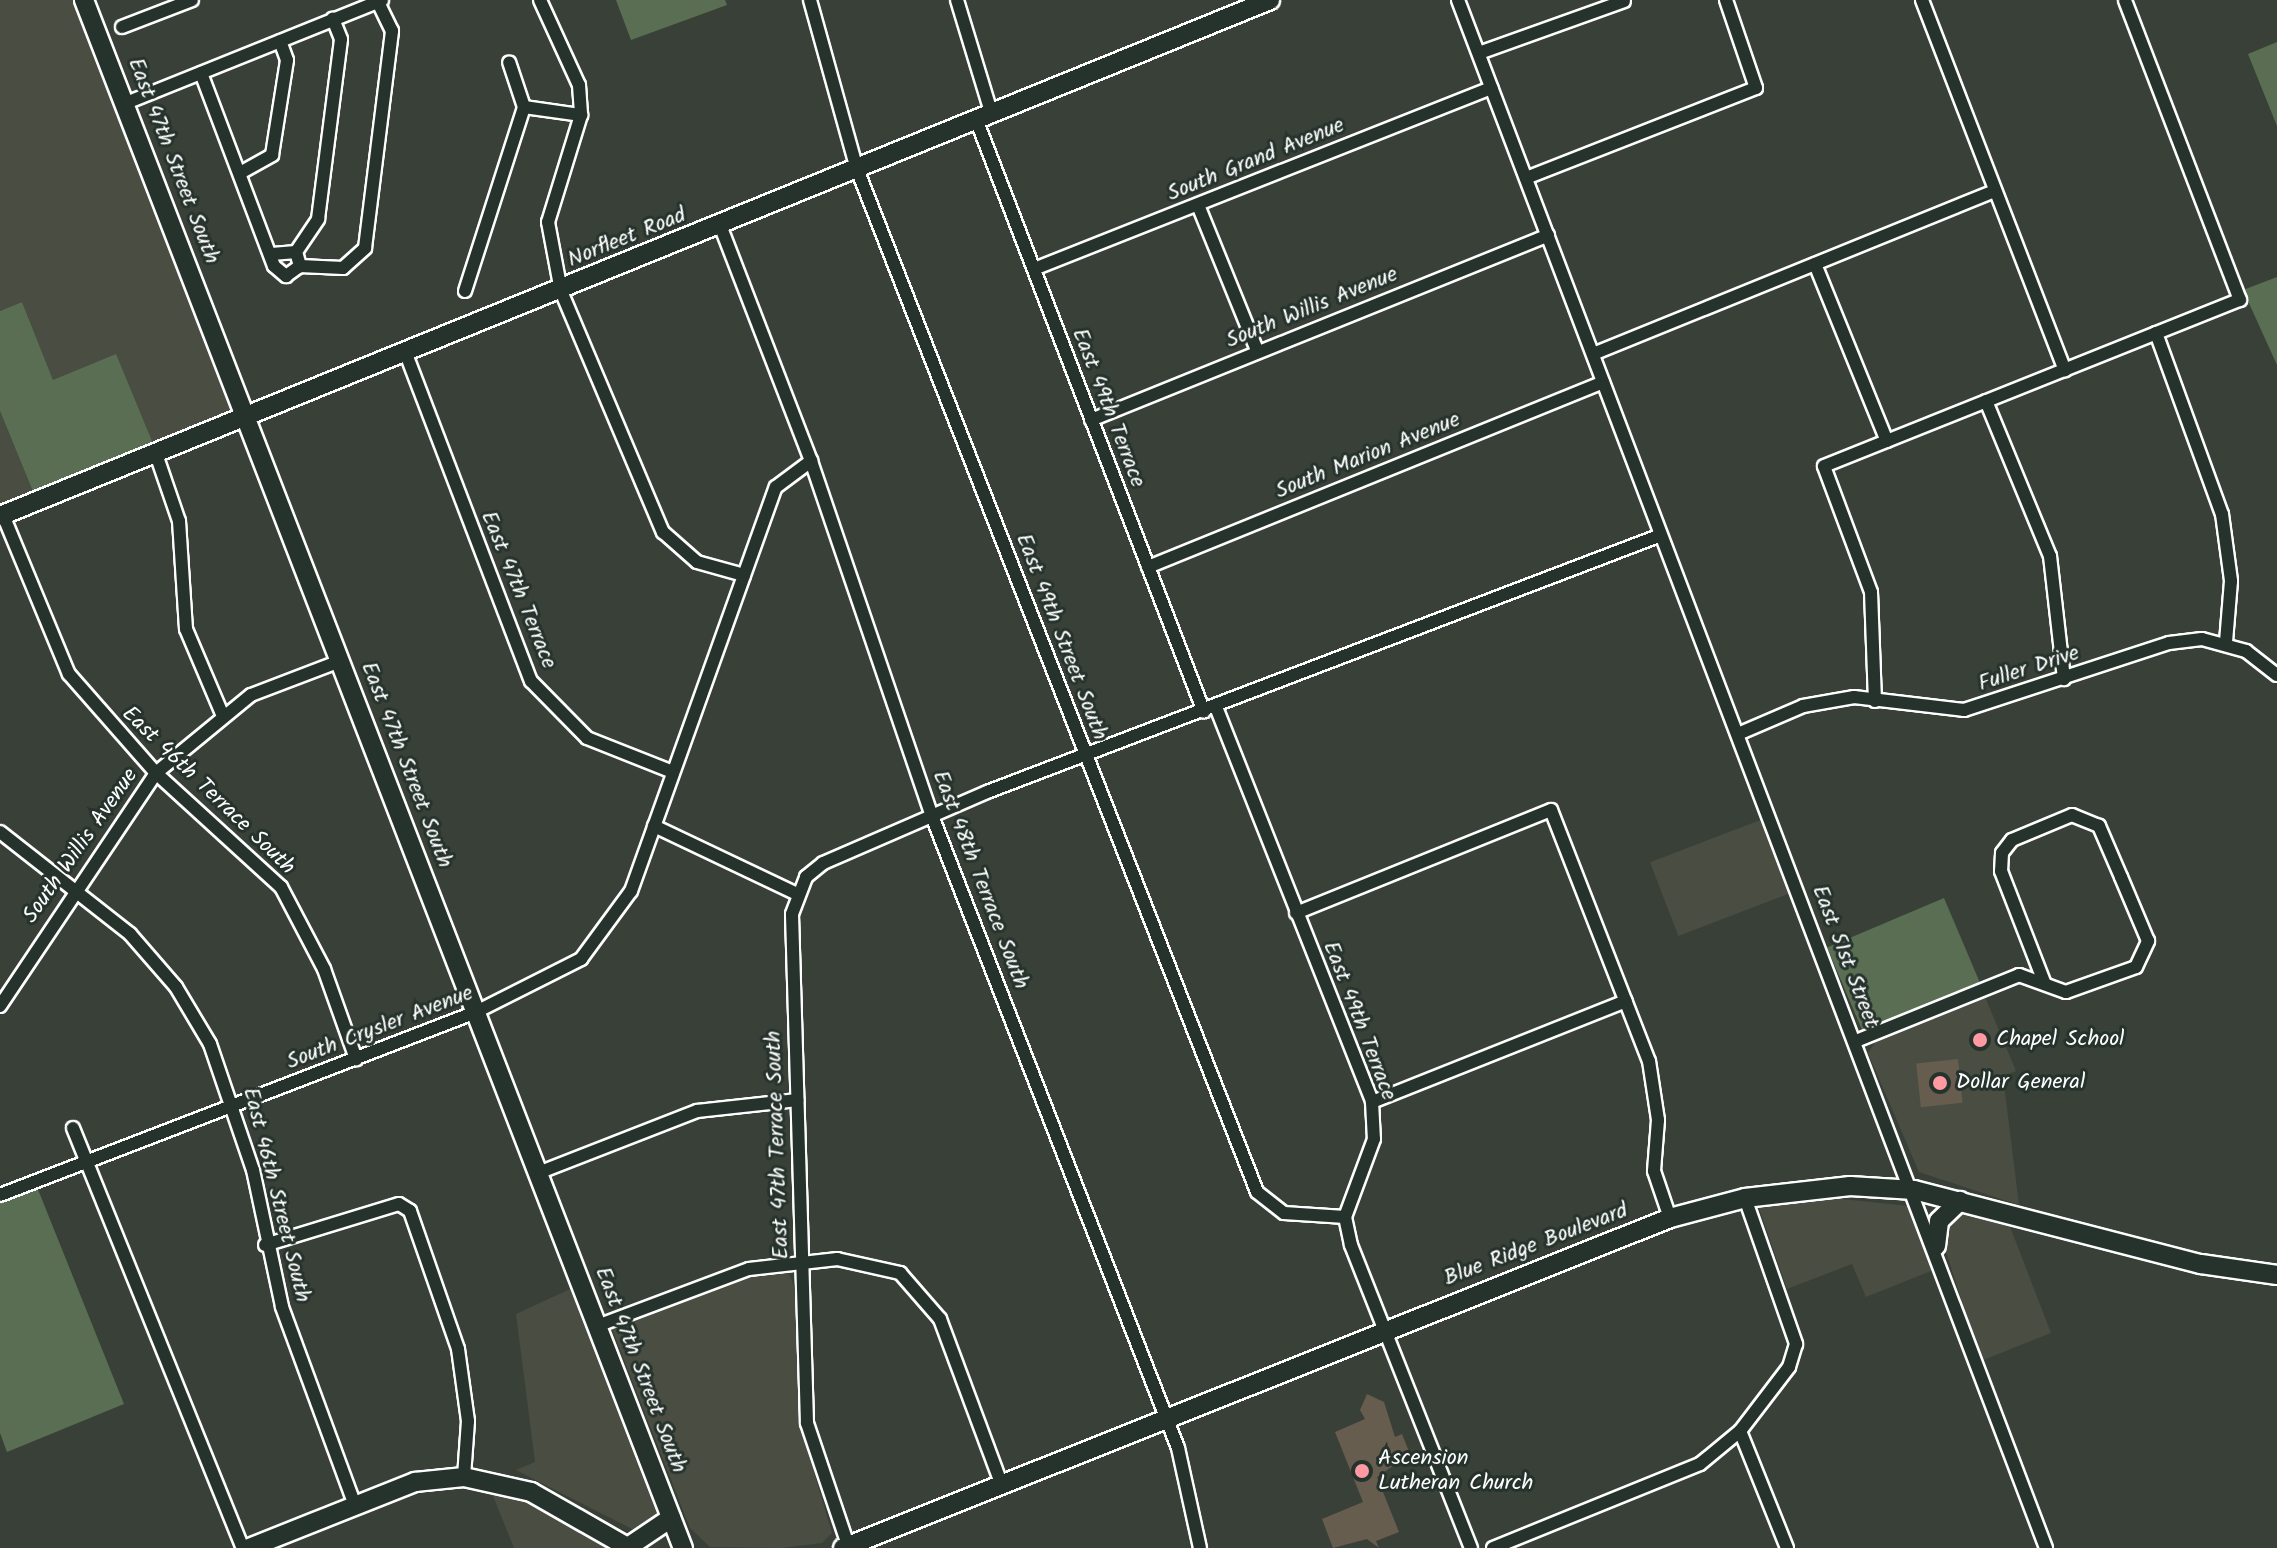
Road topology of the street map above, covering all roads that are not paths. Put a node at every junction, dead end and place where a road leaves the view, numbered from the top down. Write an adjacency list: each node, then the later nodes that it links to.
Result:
1 (84, 0): 20 (street, East 47th Street South)
2 (192, 0): 14 (street)
3 (540, 0): 22 (street)
4 (810, 0): 24 (street, East 49th Street South)
5 (957, 0): 23 (street, East 49th Terrace)
6 (1270, 0): 23 (street, Norfleet Road)
7 (1458, 0): 16 (street)
8 (1726, 0): 26 (street)
9 (1922, 0): 27 (street)
10 (2125, 0): 38 (street)
11 (380, 1): 13 (street); 34 (street)
12 (1624, 1): 16 (street)
13 (333, 19): 15 (street); 31 (street)
14 (122, 27)
15 (280, 41): 18 (street); 25 (street)
16 (1479, 53): 19 (street)
17 (509, 62): 21 (street)
18 (201, 73): 20 (street); 25 (street)
19 (1492, 88): 26 (street); 28 (street, South Grand Avenue)
20 (126, 103): 45 (street, East 47th Street South)
21 (524, 107): 22 (street); 36 (street)
22 (581, 115): 37 (street)
23 (984, 116): 24 (street, Norfleet Road); 35 (street, East 49th Terrace)
24 (857, 169): 29 (street, Norfleet Road); 62 (street, East 49th Street South)
25 (240, 173): 32 (street)
26 (1526, 178): 30 (street)
27 (1995, 191): 33 (street); 42 (street)
28 (1198, 205): 35 (street, South Grand Avenue); 39 (street)
29 (720, 225): 37 (street, Norfleet Road); 49 (street, East 48th Terrace South)
30 (1548, 235): 39 (street, South Willis Avenue); 41 (street)
31 (296, 252): 32 (street); 34 (street)
32 (272, 254): 34 (street)
33 (1815, 264): 41 (street); 47 (street)
34 (300, 266)
35 (1034, 269): 46 (street, East 49th Terrace)
36 (465, 291)
37 (561, 291): 40 (street, Norfleet Road); 53 (street)
38 (2156, 333): 42 (street); 54 (street)
39 (1257, 350): 46 (street, South Willis Avenue)
40 (406, 354): 45 (street, Norfleet Road); 63 (street, East 47th Terrace)
41 (1593, 354): 43 (street, East 51st Street)
42 (2065, 370): 44 (street)
43 (1603, 382): 51 (street, East 51st Street); 52 (street, South Marion Avenue)
44 (1986, 401): 47 (street); 57 (street)
45 (247, 418): 48 (street, Norfleet Road); 55 (street, East 47th Street South)
46 (1091, 420): 52 (street, East 49th Terrace)
47 (1887, 441): 58 (street)
48 (156, 454): 50 (street, Norfleet Road); 60 (street)
49 (811, 461): 53 (street, South Crysler Avenue); 65 (street, East 48th Terrace South)
50 (1, 515): 64 (street, East 46th Terrace South)
51 (1661, 535): 59 (street); 61 (street, East 51st Street)
52 (1148, 567): 59 (street, East 49th Terrace)
53 (744, 575): 63 (street, South Crysler Avenue)
54 (2226, 642): 56 (street); 57 (street, Fuller Drive)
55 (340, 661): 60 (street, South Willis Avenue); 74 (street, East 47th Street South)
56 (2277, 675)
57 (2064, 679): 58 (street, Fuller Drive)
58 (1875, 701): 61 (street, Fuller Drive)
59 (1210, 709): 62 (street); 70 (street, East 49th Terrace)
60 (222, 714): 64 (street, South Willis Avenue)
61 (1738, 734): 75 (street, East 51st Street)
62 (1086, 756): 65 (street); 87 (street, East 49th Street South)
63 (673, 772): 66 (street, South Crysler Avenue)
64 (156, 773): 68 (street, South Willis Avenue); 76 (street, East 46th Terrace South)
65 (932, 816): 69 (street); 95 (street, East 48th Terrace South)
66 (654, 826): 69 (street); 74 (street, South Crysler Avenue)
67 (0, 832): 68 (street, East 46th Street South)
68 (75, 889): 73 (street, South Willis Avenue); 79 (street, East 46th Street South)
69 (797, 894): 77 (street, East 47th Terrace South)
70 (1296, 913): 72 (street); 78 (street, East 49th Terrace)
71 (2044, 982): 71 (street); 75 (street)
72 (1626, 1001): 78 (street); 88 (street)
73 (0, 1006)
74 (476, 1012): 76 (street, South Crysler Avenue); 82 (street, East 47th Street South)
75 (1856, 1041): 83 (street, East 51st Street)
76 (356, 1059): 79 (street, South Crysler Avenue)
77 (797, 1100): 82 (street); 91 (street, East 47th Terrace South)
78 (1372, 1102): 87 (street, East 49th Terrace)
79 (234, 1106): 81 (street, South Crysler Avenue); 89 (street, East 46th Street South)
80 (73, 1128): 81 (street)
81 (89, 1161): 84 (street, South Crysler Avenue); 101 (street)
82 (538, 1173): 93 (street, East 47th Street South)
83 (1914, 1190): 85 (street, Blue Ridge Boulevard); 86 (street, Blue Ridge Boulevard); 90 (street, East 51st Street)
84 (0, 1195)
85 (1745, 1198): 88 (street, Blue Ridge Boulevard); 96 (street)
86 (1960, 1201): 90 (street); 92 (street, Blue Ridge Boulevard)
87 (1345, 1217): 94 (street)
88 (1670, 1218): 94 (street, Blue Ridge Boulevard)
89 (265, 1245): 97 (street); 99 (street, East 46th Street South)
90 (1936, 1246): 109 (street, East 51st Street)
91 (802, 1260): 93 (street); 98 (street); 104 (street, East 47th Terrace South)
92 (2277, 1275)
93 (597, 1326): 100 (street, East 47th Street South)
94 (1387, 1330): 95 (street, Blue Ridge Boulevard); 106 (street)
95 (1164, 1420): 98 (street, Blue Ridge Boulevard); 105 (street, East 48th Terrace South)
96 (1740, 1431): 107 (street); 108 (street)
97 (464, 1477): 99 (street); 102 (street)
98 (1002, 1486): 104 (street, Blue Ridge Boulevard)
99 (355, 1505): 101 (street)
100 (671, 1518): 102 (street); 103 (street, East 47th Street South)
101 (246, 1548)
102 (628, 1548)
103 (683, 1548)
104 (846, 1548)
105 (1200, 1548)
106 (1471, 1548)
107 (1493, 1548)
108 (1787, 1548)
109 (2046, 1548)

